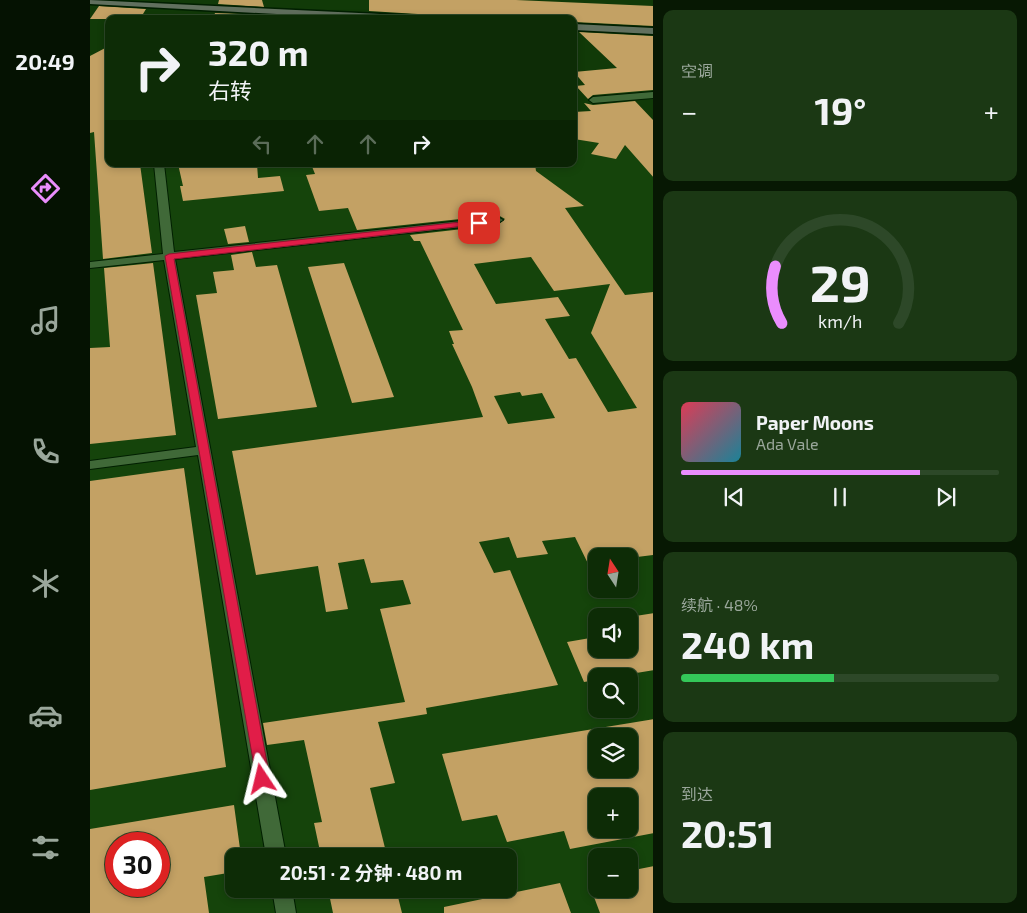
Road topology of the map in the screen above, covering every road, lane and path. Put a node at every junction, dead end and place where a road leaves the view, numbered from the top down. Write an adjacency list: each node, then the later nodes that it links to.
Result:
1 (90, 2): 2 (street)
2 (344, 15)
3 (577, 27): 4 (street)
4 (653, 31)
5 (653, 95): 6 (street)
6 (593, 100)
7 (159, 167): 9 (street)
8 (498, 220): 9 (street)
9 (169, 256): 10 (street); 11 (street)
10 (90, 265)
11 (204, 450): 12 (street); 13 (street)
12 (90, 465)
13 (275, 848)
14 (284, 898): 15 (street)
15 (286, 913)

